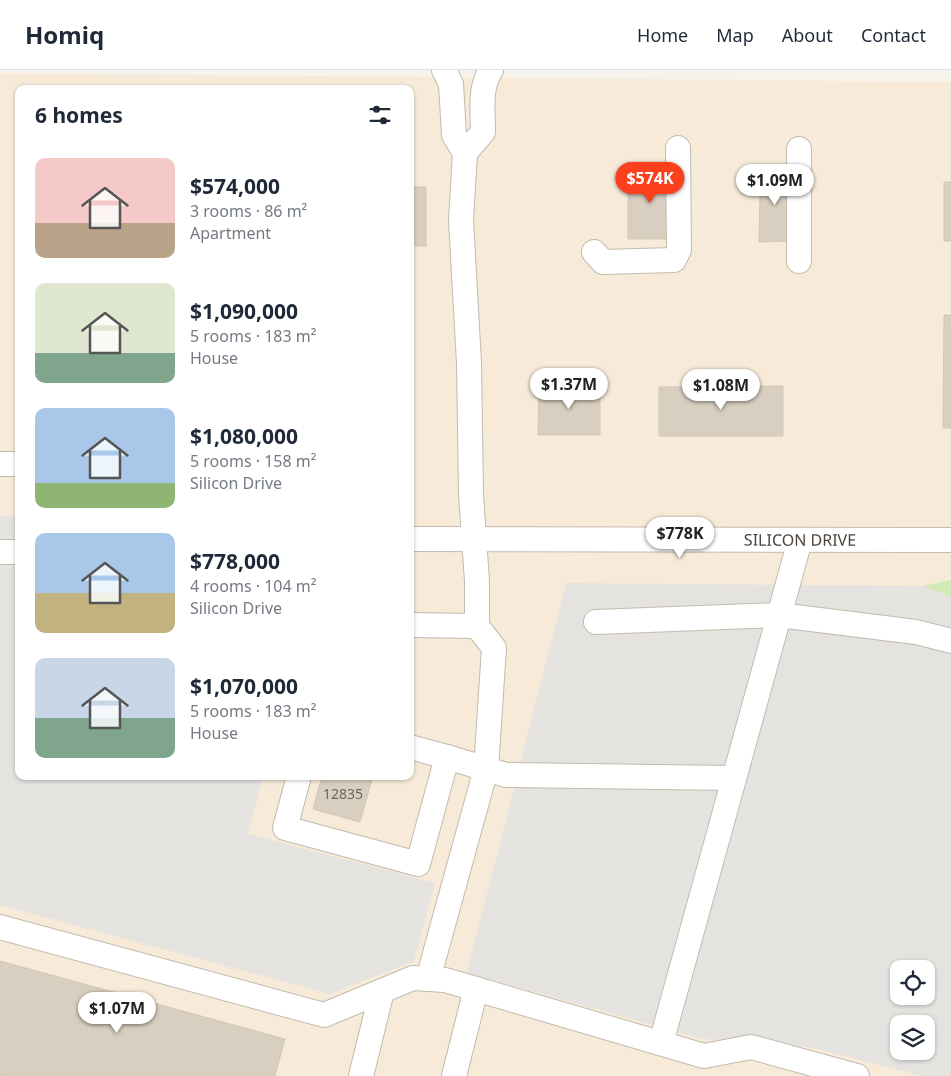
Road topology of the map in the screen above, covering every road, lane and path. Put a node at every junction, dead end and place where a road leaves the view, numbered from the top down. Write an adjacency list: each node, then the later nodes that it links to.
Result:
1 (444, 70): 5 (street)
2 (491, 70): 5 (street)
3 (678, 148): 6 (street)
4 (799, 149): 7 (street)
5 (465, 153): 11 (street)
6 (594, 252)
7 (798, 261)
8 (0, 464): 9 (street)
9 (15, 464)
10 (414, 539): 11 (street, SILICON DRIVE)
11 (474, 540): 12 (street, SILICON DRIVE); 19 (street)
12 (800, 540): 13 (street, SILICON DRIVE); 16 (street)
13 (951, 540)
14 (0, 552): 15 (street)
15 (15, 552)
16 (779, 615): 17 (street); 20 (street); 24 (street)
17 (596, 622)
18 (414, 625): 19 (street)
19 (477, 626): 23 (street)
20 (951, 641)
21 (414, 748): 22 (street)
22 (447, 757): 23 (street); 25 (street)
23 (486, 769): 24 (street); 27 (street)
24 (734, 778): 30 (street)
25 (298, 780)
26 (0, 927): 29 (street)
27 (428, 979): 28 (street); 29 (street)
28 (476, 989): 30 (street); 32 (street)
29 (382, 991): 31 (street)
30 (661, 1043): 33 (street)
31 (361, 1076)
32 (454, 1076)
33 (857, 1076)

